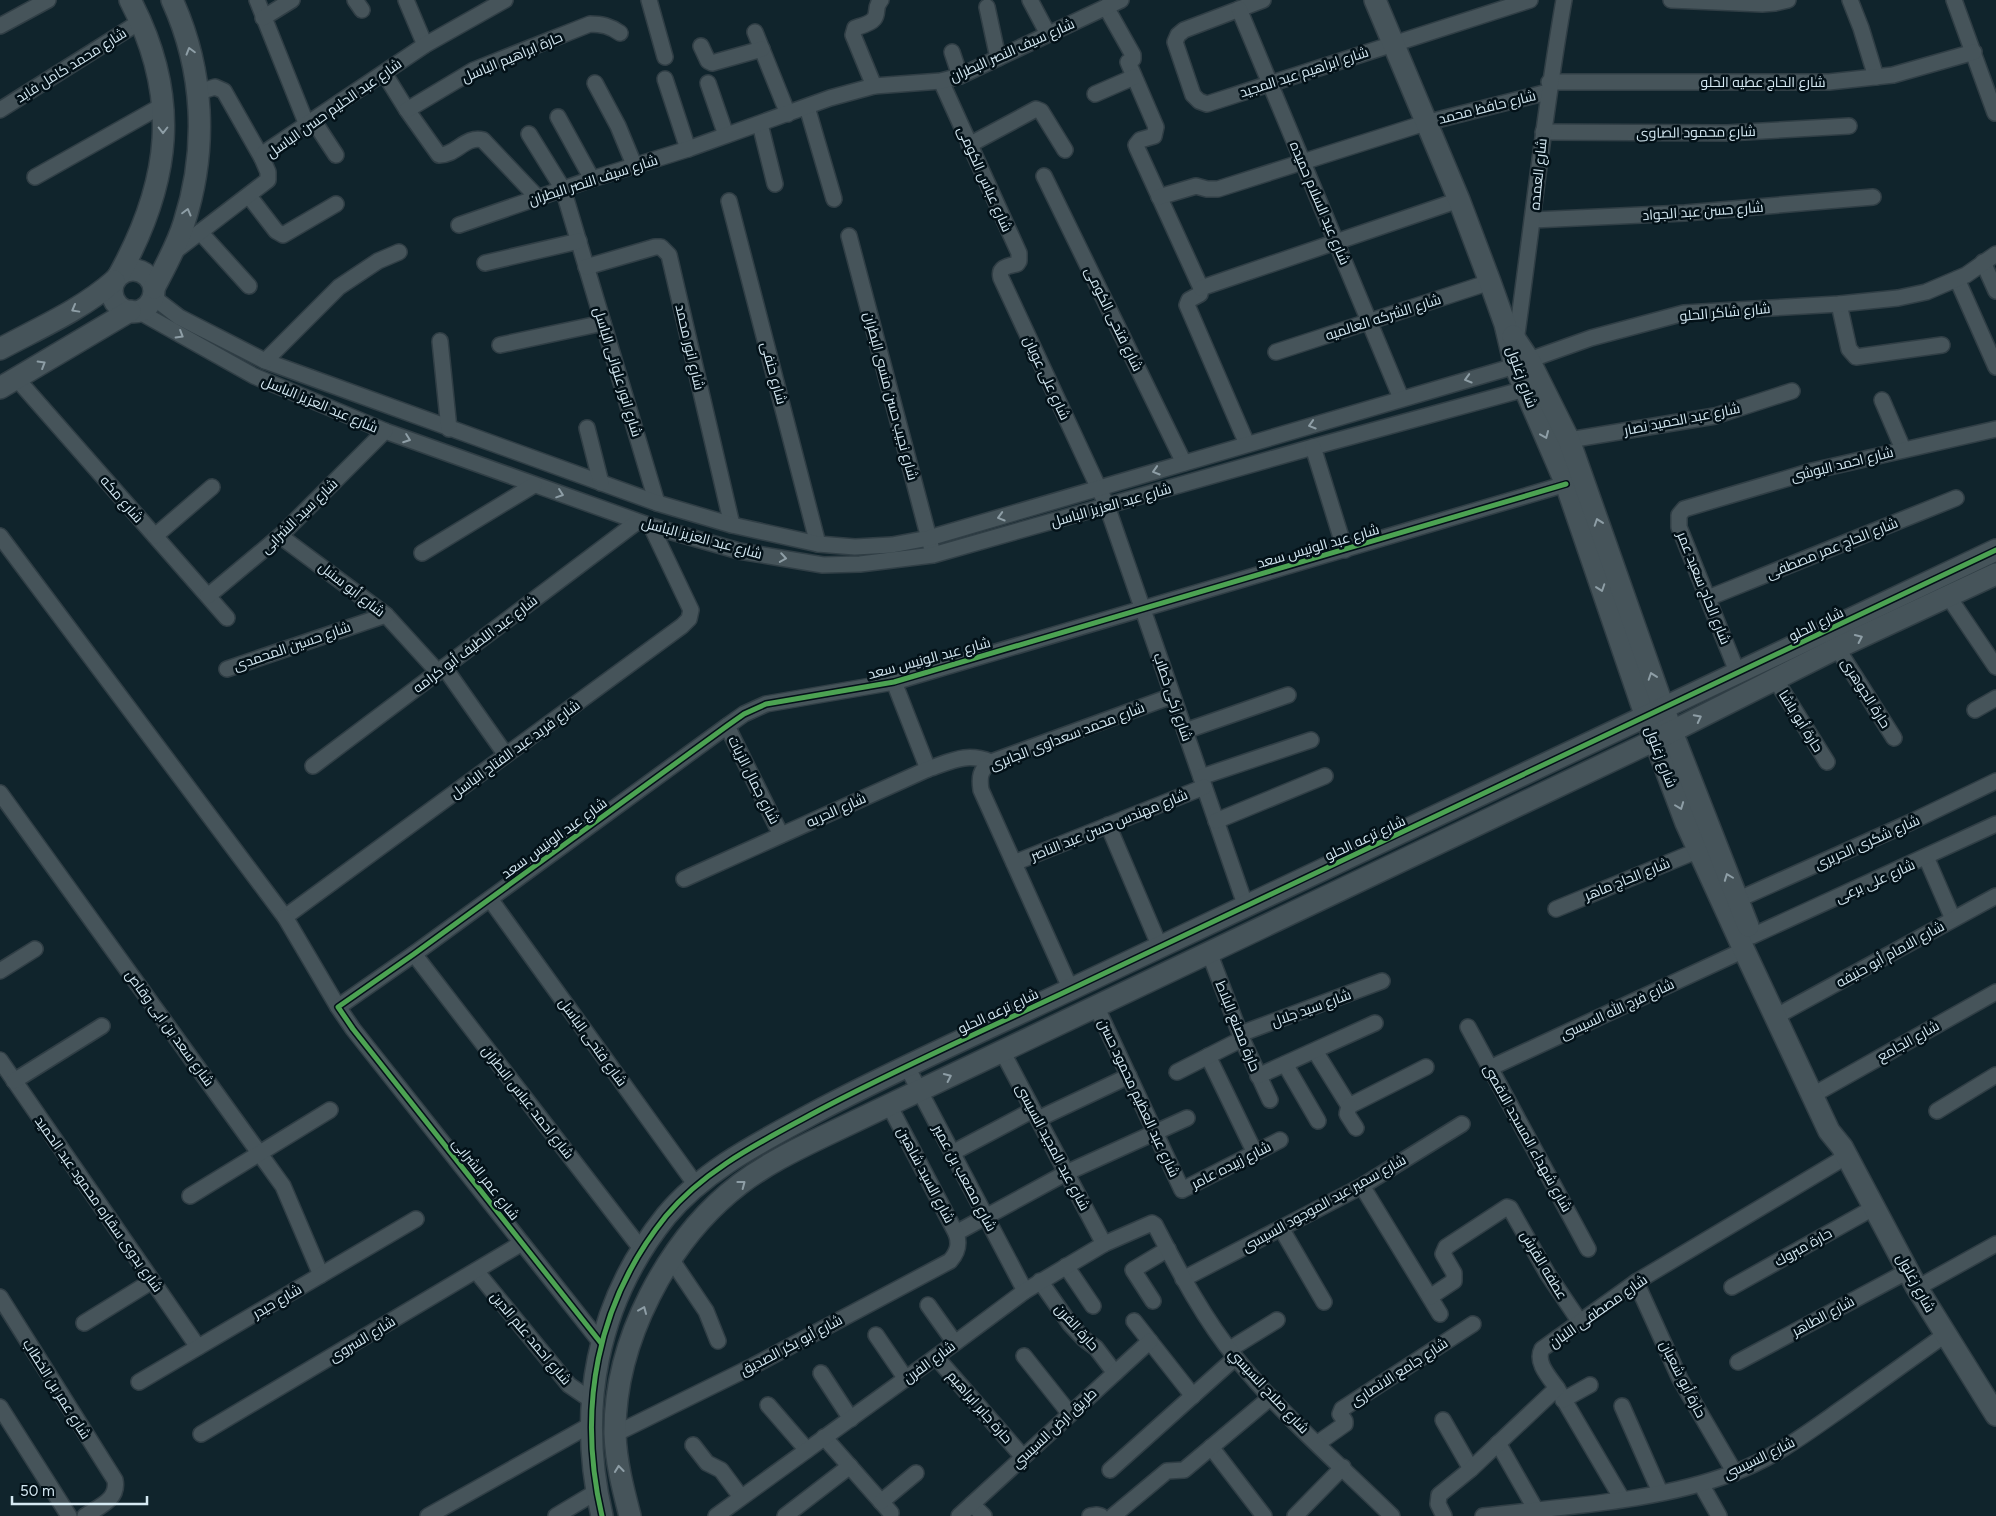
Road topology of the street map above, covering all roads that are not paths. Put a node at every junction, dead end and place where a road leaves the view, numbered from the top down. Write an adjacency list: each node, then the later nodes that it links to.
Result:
1 (48, 0): 25 (street)
2 (130, 0): 24 (street)
3 (172, 0): 48 (street, one-way to 3)
4 (257, 0): 23 (street)
5 (292, 0): 23 (street)
6 (406, 0): 30 (street)
7 (505, 0): 30 (street, شارع عبد الحليم حسن الباسل)
8 (649, 0): 35 (street)
9 (881, 0): 46 (street)
10 (1030, 0): 28 (street)
11 (1121, 0): 20 (street, شارع سيف النصر البطران)
12 (1263, 0): 22 (street)
13 (1374, 0): 29 (street, شارع زغلول)
14 (1530, 0): 29 (street)
15 (1564, 0): 47 (street, شارع العمده)
16 (1671, 0): 17 (street)
17 (1788, 0)
18 (1850, 0): 40 (street)
19 (1954, 0): 34 (street)
20 (1101, 5): 28 (street, شارع سيف النصر البطران); 39 (street)
21 (987, 7): 36 (street)
22 (1239, 9): 45 (street, شارع عبد السلام حميده); 45 (street, شارع ابراهيم عبد المجيد)
23 (263, 18): 57 (street)
24 (141, 21): 50 (street); 52 (street, شارع محمد كامل فايد)
25 (0, 26)
26 (755, 32): 32 (street)
27 (620, 33): 53 (street, حارة ابراهيم الباسل)
28 (1048, 34): 36 (street, شارع سيف النصر البطران)
29 (1393, 43): 45 (street, شارع ابراهيم عبد المجيد); 58 (street, شارع زغلول)
30 (425, 45): 37 (street, شارع عبد الحليم حسن الباسل)
31 (702, 46): 32 (street)
32 (762, 49): 55 (street)
33 (952, 52): 38 (street)
34 (1974, 52): 40 (street, شارع الحاج عطيه الحلو); 54 (street)
35 (665, 57)
36 (998, 58): 38 (street, شارع سيف النصر البطران)
37 (384, 73): 53 (street); 57 (street, شارع عبد الحليم حسن الباسل)
38 (960, 76): 42 (street, شارع سيف النصر البطران)
39 (1134, 77): 49 (street); 77 (street)
40 (1876, 77): 47 (street, شارع الحاج عطيه الحلو)
41 (665, 79): 65 (street)
42 (941, 81): 46 (street, شارع سيف النصر البطران); 64 (street, شارع عباس الكومى)
43 (595, 83): 70 (street)
44 (708, 83): 63 (street)
45 (1270, 83): 69 (street, شارع عبد السلام حميده)
46 (874, 86): 51 (street, شارع سيف النصر البطران)
47 (1549, 87): 58 (street, شارع حافظ محمد); 61 (street, شارع العمده)
48 (199, 92): 68 (street); 91 (street, one-way to 48)
49 (1095, 94)
50 (163, 105): 72 (street); 96 (street, one-way to 96)
51 (807, 107): 55 (street, شارع سيف النصر البطران); 80 (street)
52 (0, 110)
53 (407, 110): 79 (street)
54 (1996, 113)
55 (788, 114): 59 (street, شارع سيف النصر البطران)
56 (558, 117): 73 (street)
57 (310, 123): 67 (street); 68 (street, شارع عبد الحليم حسن الباسل)
58 (1425, 123): 69 (street, شارع حافظ محمد); 81 (street, شارع زغلول)
59 (760, 124): 63 (street, شارع سيف النصر البطران); 74 (street)
60 (1849, 126): 61 (street, شارع محمود الصاوى)
61 (1543, 132): 84 (street, شارع العمده)
62 (529, 134): 75 (street, شارع انور علوانى الباسل)
63 (726, 136): 65 (street, شارع سيف النصر البطران)
64 (969, 145): 66 (street); 95 (street, شارع عباس الكومى)
65 (688, 149): 70 (street, شارع سيف النصر البطران)
66 (1064, 150)
67 (336, 155)
68 (262, 158): 76 (street, شارع عبد الحليم حسن الباسل)
69 (1304, 163): 77 (street, شارع حافظ محمد); 89 (street, شارع عبد السلام حميده)
70 (635, 167): 73 (street, شارع سيف النصر البطران)
71 (1044, 176): 129 (street, شارع فتحى الكومى)
72 (35, 177)
73 (592, 179): 75 (street, شارع سيف النصر البطران)
74 (775, 184)
75 (564, 189): 79 (street, شارع سيف النصر البطران); 88 (street, شارع انور علوانى الباسل)
76 (249, 196): 83 (street); 86 (street, شارع عبد الحليم حسن الباسل)
77 (1159, 197): 100 (street)
78 (1873, 197): 84 (street, شارع حسن عبد الجواد)
79 (538, 198): 85 (street, شارع سيف النصر البطران)
80 (834, 199)
81 (1459, 200): 89 (street); 98 (street, شارع زغلول)
82 (729, 201): 145 (street, شارع حنفى)
83 (336, 204)
84 (1533, 220): 107 (street, شارع العمده)
85 (459, 225)
86 (200, 232): 91 (street, شارع عبد الحليم حسن الباسل); 99 (street)
87 (849, 236): 144 (street, شارع نجيب حسن منسى البطران)
88 (579, 241): 93 (street); 94 (street, شارع انور علوانى الباسل)
89 (1336, 242): 100 (street); 105 (street, شارع عبد السلام حميده)
90 (399, 252): 113 (street)
91 (172, 254): 102 (street)
92 (1990, 258): 97 (street, شارع شاكر الحلو); 101 (street)
93 (485, 263)
94 (586, 267): 106 (street, شارع انور علوانى الباسل); 140 (street, شارع انور محمد)
95 (1003, 268): 134 (street, شارع على عويان)
96 (117, 278): 102 (street); 104 (street); 111 (street, one-way to 111)
97 (1957, 279): 103 (street, شارع شاكر الحلو); 115 (street)
98 (1490, 282): 105 (street, شارع الشركه العالميه); 107 (street, شارع زغلول)
99 (249, 286)
100 (1201, 288): 126 (street)
101 (1996, 291)
102 (154, 292): 104 (street); 113 (street, شارع عبد العزيز الباسل)
103 (1839, 304): 110 (street); 114 (street, شارع شاكر الحلو)
104 (134, 311): 116 (street, one-way to 104); 124 (street, شارع عبد العزيز الباسل, one-way to 124)
105 (1369, 321): 112 (street, شارع الشركه العالميه); 119 (street, شارع عبد السلام حميده)
106 (603, 323): 109 (street); 136 (street, شارع انور علوانى الباسل)
107 (1510, 337): 114 (street, شارع زغلول)
108 (440, 341): 122 (street)
109 (500, 345)
110 (1942, 345)
111 (0, 349)
112 (1276, 352)
113 (265, 361): 122 (street, شارع عبد العزيز الباسل)
114 (1522, 363): 117 (street, شارع زغلول); 119 (street, شارع عبد العزيز الباسل, one-way to 119); 125 (street, شارع زغلول)
115 (1996, 367)
116 (8, 383): 142 (street, شارع مكه)
117 (1525, 389): 127 (street, شارع عبد العزيز الباسل); 131 (street, شارع زغلول, one-way to 131)
118 (1792, 391): 125 (street, شارع عبد الحميد نصار)
119 (1401, 398): 126 (street, شارع عبد العزيز الباسل, one-way to 126)
120 (1882, 400): 128 (street)
121 (587, 428): 130 (street)
122 (449, 429): 130 (street, شارع عبد العزيز الباسل)
123 (1996, 429): 128 (street, شارع احمد البوشى)
124 (385, 432): 132 (street, شارع عبد العزيز الباسل, one-way to 132); 143 (street, شارع سيد الشرابى)
125 (1570, 440): 169 (street, شارع زغلول, one-way to 125)
126 (1247, 444): 129 (street, شارع عبد العزيز الباسل)
127 (1313, 446): 137 (street, شارع عبد العزيز الباسل); 146 (street)
128 (1903, 449): 138 (street, شارع احمد البوشى)
129 (1184, 463): 134 (street, شارع عبد العزيز الباسل, one-way to 134)
130 (601, 483): 136 (street, شارع عبد العزيز الباسل)
131 (1566, 484): 146 (street, شارع عبد الونيس سعد); 169 (street, شارع زغلول, one-way to 169)
132 (534, 485): 139 (street, شارع عبد العزيز الباسل, one-way to 139); 148 (street)
133 (212, 487): 142 (street)
134 (1098, 488): 137 (street, شارع زكى خطاب); 144 (street, شارع عبد العزيز الباسل, one-way to 144)
135 (1956, 498): 153 (street, شارع الحاج عمر مصطفى)
136 (657, 503): 140 (street, شارع عبد العزيز الباسل)
137 (1107, 506): 149 (street, شارع عبد العزيز الباسل); 154 (street, شارع زكى خطاب)
138 (1690, 506): 153 (street, شارع الحاج سعيد عمر)
139 (644, 524): 149 (street, شارع عبد العزيز الباسل, one-way to 149); 161 (street, شارع عبد اللطيف أبو كرامه); 175 (street, شارع فريد عبد الفتاح الباسل)
140 (732, 525): 145 (street, شارع عبد العزيز الباسل)
141 (0, 536): 197 (street)
142 (156, 536): 151 (street, شارع مكه)
143 (280, 536): 151 (street, شارع سيد الشرابى); 155 (street, شارع أبو سنبل)
144 (929, 538): 145 (street, شارع عبد العزيز الباسل); 149 (street, شارع نجيب حسن منسى البطران)
145 (818, 544)
146 (1345, 550): 154 (street, شارع عبد الونيس سعد)
147 (1996, 550): 158 (street, شارع الحلو)
148 (422, 553)
149 (933, 556)
150 (1996, 574): 152 (street, شارع الحلو)
151 (208, 596): 156 (street, شارع مكه)
152 (1948, 596): 157 (street, شارع الحلو, one-way to 152); 159 (street)
153 (1708, 598): 162 (street, شارع الحاج سعيد عمر)
154 (1143, 610): 164 (street, شارع عبد الونيس سعد); 166 (street, شارع زكى خطاب)
155 (386, 614): 160 (street, شارع حسين المحمدى); 161 (street, شارع أبو سنبل)
156 (227, 618)
157 (1837, 648): 158 (street, شارع الحلو); 173 (street, حارة الجوهرى)
158 (1796, 657): 162 (street, شارع الحلو); 163 (street, شارع الحلو)
159 (1996, 667)
160 (227, 669)
161 (441, 670): 175 (street, شارع أبو سنبل); 178 (street, شارع عبد اللطيف أبو كرامه)
162 (1738, 674): 169 (street, شارع الحلو)
163 (1775, 680): 172 (street, شارع الحلو, one-way to 163); 177 (street, حارة أبو باشا)
164 (894, 682): 170 (street, شارع عبد الونيس سعد); 179 (street)
165 (1288, 695): 171 (street)
166 (1172, 696): 171 (street, شارع زكى خطاب); 176 (street, شارع محمد سعداوى الجابرى)
167 (1996, 698): 168 (street)
168 (1975, 710)
169 (1654, 713): 172 (street, شارع زغلول); 195 (street, شارع ترعه الحلو)
170 (726, 726): 187 (street, شارع جمال الزيات); 193 (street, شارع عبد الونيس سعد)
171 (1185, 732): 182 (street, شارع زكى خطاب)
172 (1663, 736): 188 (street, شارع زغلول, one-way to 188); 194 (street, شارع زغلول, one-way to 172); 202 (street)
173 (1894, 738)
174 (1311, 740): 182 (street, شارع مهندس حسن عبد الناصر)
175 (506, 755): 197 (street, شارع فريد عبد الفتاح الباسل)
176 (992, 762): 179 (street, شارع الحريه); 190 (street, شارع محمد سعداوى الجابرى)
177 (1827, 762)
178 (313, 766)
179 (928, 770): 187 (street, شارع الحريه)
180 (1325, 776): 184 (street)
181 (1996, 781): 194 (street, شارع شكرى الحريرى)
182 (1202, 782): 184 (street, شارع زكى خطاب); 186 (street, شارع مهندس حسن عبد الناصر)
183 (0, 793): 243 (street, شارع سعد بن ابى وقاص)
184 (1216, 821): 195 (street, شارع زكى خطاب)
185 (1996, 824): 189 (street, شارع على برعى)
186 (1108, 825): 190 (street, شارع مهندس حسن عبد الناصر); 200 (street)
187 (781, 835): 191 (street, شارع الحريه)
188 (1698, 850): 196 (street, شارع الحاج ماهر); 199 (street, شارع زغلول)
189 (1926, 857): 198 (street); 199 (street, شارع على برعى)
190 (1014, 863): 206 (street)
191 (684, 879)
192 (1996, 896): 198 (street, شارع الامام أبو حنيفه)
193 (490, 899): 203 (street, شارع عبد الونيس سعد); 247 (street, شارع فتحى الباسل)
194 (1737, 900): 199 (street, شارع زغلول)
195 (1246, 907): 200 (street, شارع ترعه الحلو)
196 (1556, 909)
197 (285, 917): 209 (street)
198 (1953, 919): 210 (street, شارع الامام أبو حنيفه)
199 (1748, 943): 210 (street, شارع زغلول); 222 (street, شارع فرج الله السيسى); 242 (street, شارع زغلول)
200 (1160, 947): 206 (street, شارع ترعه الحلو)
201 (35, 949): 204 (street)
202 (1209, 952): 208 (street); 214 (street, حارة مصنع البلاط)
203 (414, 954): 209 (street, شارع عبد الونيس سعد); 262 (street, شارع احمد عباس البطران)
204 (0, 971)
205 (1382, 981): 214 (street, شارع سيد جلال)
206 (1071, 990): 220 (street, شارع ترعه الحلو)
207 (1996, 992): 229 (street, شارع الجامع)
208 (1096, 1006): 215 (street); 225 (street, شارع عبد العظيم محمود حسن)
209 (338, 1007): 257 (street, شارع عمر الشرابى)
210 (1784, 1012): 229 (street, شارع زغلول)
211 (1375, 1023): 216 (street)
212 (102, 1026): 227 (street)
213 (1468, 1027): 222 (street, شارع شهداء المسجد الاقصى)
214 (1241, 1037): 217 (street, شارع سيد جلال); 226 (street, حارة مصنع البلاط)
215 (1002, 1051): 228 (street, one-way to 215); 235 (street, شارع عبد المجيد السيسى)
216 (1314, 1051): 219 (street); 232 (street)
217 (1208, 1056): 223 (street, شارع سيد جلال); 245 (street)
218 (0, 1060): 227 (street, شارع بدوى سقاره محمود عبد الحميد)
219 (1285, 1064): 226 (street); 237 (street)
220 (906, 1066): 228 (street, شارع مصعب بن عمير); 247 (street, شارع ترعه الحلو)
221 (1426, 1067): 232 (street)
222 (1490, 1068): 261 (street, شارع شهداء المسجد الاقصى)
223 (1177, 1072)
224 (1996, 1075): 234 (street)
225 (1129, 1076): 235 (street); 240 (street, شارع عبد العظيم محمود حسن)
226 (1258, 1076): 230 (street, حارة مصنع البلاط)
227 (14, 1082): 269 (street, شارع بدوى سقاره محمود عبد الحميد)
228 (919, 1090): 231 (street); 244 (street, شارع مصعب بن عمير)
229 (1820, 1091): 242 (street, شارع زغلول)
230 (1270, 1100)
231 (889, 1105): 256 (street, شارع السيد شاهين); 263 (street, one-way to 231)
232 (1348, 1106): 239 (street)
233 (330, 1110): 243 (street)
234 (1937, 1111)
235 (1036, 1115): 244 (street); 246 (street, شارع عبد المجيد السيسى)
236 (1187, 1118): 240 (street)
237 (1318, 1121)
238 (1462, 1124): 248 (street, شارع سمير عبد الموجود السيسى)
239 (1356, 1128)
240 (1154, 1132): 246 (street); 249 (street, شارع عبد العظيم محمود حسن)
241 (1280, 1140): 245 (street, شارع زبيده عامر)
242 (1845, 1151): 251 (street, شارع زغلول); 271 (street, شارع مصطفى اللبان)
243 (261, 1153): 250 (street); 266 (street, شارع سعد بن ابى وقاص)
244 (952, 1153): 252 (street, شارع مصعب بن عمير)
245 (1255, 1153): 249 (street, شارع زبيده عامر)
246 (1066, 1173): 252 (street); 258 (street, شارع عبد المجيد السيسى)
247 (696, 1185): 262 (street, شارع ترعه الحلو)
248 (1362, 1186): 255 (street, شارع سمير عبد الموجود السيسى); 275 (street)
249 (1182, 1190)
250 (190, 1196)
251 (1875, 1207): 268 (street, شارع زغلول); 272 (street, حارة مبروك)
252 (986, 1217): 256 (street); 273 (street, شارع مصعب بن عمير)
253 (416, 1219): 266 (street, شارع حيدر)
254 (1152, 1223): 258 (street, شارع الفرن); 260 (street, شارع صلاح السيسي)
255 (1281, 1228): 267 (street, شارع سمير عبد الموجود السيسى); 277 (street)
256 (957, 1240): 315 (street, شارع أبو بكر الصديق)
257 (522, 1243): 265 (street, شارع السروى); 290 (street, شارع عمر الشرابى)
258 (1104, 1244): 264 (street, شارع الفرن)
259 (1996, 1244): 268 (street, شارع الطاهر)
260 (1168, 1249): 267 (street, شارع صلاح السيسي); 276 (street)
261 (1588, 1249)
262 (642, 1250): 290 (street, شارع ترعه الحلو)
263 (671, 1259): 289 (street); 315 (street, one-way to 263)
264 (1066, 1266): 270 (street, شارع الفرن); 279 (street)
265 (476, 1271): 305 (street, شارع احمد علم الدين); 314 (street, شارع السروى)
266 (320, 1275): 292 (street, شارع حيدر)
267 (1183, 1279): 293 (street, شارع صلاح السيسي)
268 (1913, 1280): 286 (street, شارع زغلول); 296 (street, شارع الطاهر)
269 (152, 1281): 284 (street); 292 (street, شارع بدوى سقاره محمود عبد الحميد)
270 (1040, 1281): 273 (street, شارع الفرن); 298 (street, حارة الفرن)
271 (1636, 1282): 283 (street, شارع مصطفى اللبان); 328 (street, حارة أبو شعبان)
272 (1732, 1287)
273 (1025, 1291): 291 (street, شارع الفرن)
274 (0, 1297): 338 (street, شارع عمر بن الخطاب)
275 (1430, 1297): 280 (street); 283 (street, عطفه القرش)
276 (1154, 1301)
277 (1324, 1302)
278 (928, 1305): 291 (street)
279 (1093, 1306)
280 (1440, 1314)
281 (1277, 1320): 293 (street)
282 (1134, 1321): 288 (street)
283 (1580, 1322): 302 (street, شارع مصطفى اللبان)
284 (84, 1323)
285 (1473, 1324): 318 (street, شارع جامع الانصارى)
286 (1946, 1334): 310 (street, شارع زغلول); 328 (street, شارع السيسى)
287 (876, 1335): 299 (street)
288 (1150, 1340): 298 (street, طريق ارض السيسي); 303 (street)
289 (718, 1342)
290 (601, 1343): 305 (street, شارع ترعه الحلو)
291 (955, 1343): 295 (street, شارع الفرن)
292 (198, 1347): 300 (street, شارع حيدر)
293 (1232, 1354): 303 (street); 304 (street, شارع صلاح السيسي)
294 (1024, 1356): 309 (street)
295 (936, 1357): 299 (street, شارع الفرن); 322 (street, حارة جابر ابراهيم)
296 (1738, 1362)
297 (821, 1373): 311 (street)
298 (1115, 1373): 309 (street, طريق ارض السيسي)
299 (906, 1379): 311 (street, شارع الفرن)
300 (139, 1382)
301 (1590, 1385): 302 (street)
302 (1560, 1394): 317 (street); 333 (street)
303 (1193, 1396): 326 (street)
304 (1271, 1397): 318 (street, شارع صلاح السيسي); 320 (street)
305 (591, 1400): 313 (street, شارع ترعه الحلو)
306 (768, 1405): 321 (street)
307 (1622, 1406): 331 (street)
308 (0, 1407): 337 (street)
309 (1070, 1414): 322 (street, طريق ارض السيسي)
310 (1996, 1415)
311 (850, 1418): 316 (street, شارع الفرن)
312 (1443, 1420): 325 (street)
313 (592, 1424): 330 (street, شارع ترعه الحلو); 339 (street)
314 (201, 1434)
315 (615, 1434): 342 (street, one-way to 315)
316 (824, 1437): 321 (street, شارع الفرن); 323 (street)
317 (1498, 1443): 325 (street); 335 (street)
318 (1318, 1444): 324 (street, شارع صلاح السيسي)
319 (693, 1445): 332 (street)
320 (1211, 1447): 349 (street); 350 (street)
321 (807, 1450): 332 (street, شارع الفرن)
322 (1023, 1457): 334 (street, طريق ارض السيسي)
323 (850, 1466): 336 (street); 344 (street)
324 (1343, 1467): 351 (street); 352 (street, شارع صلاح السيسي)
325 (1471, 1469): 353 (street)
326 (1110, 1470)
327 (916, 1473): 336 (street)
328 (1735, 1473): 329 (street, شارع السيسى)
329 (1701, 1484): 331 (street, شارع السيسى); 355 (street)
330 (596, 1492): 340 (street); 341 (street, شارع ترعه الحلو)
331 (1660, 1492): 333 (street, شارع السيسى)
332 (741, 1497): 343 (street, شارع الفرن)
333 (1622, 1499): 335 (street, شارع السيسى)
334 (972, 1504): 345 (street, طريق ارض السيسي); 346 (street)
335 (1536, 1510): 354 (street, شارع السيسى)
336 (888, 1512)
337 (69, 1516)
338 (84, 1516)
339 (428, 1516)
340 (556, 1516)
341 (602, 1516)
342 (630, 1516)
343 (716, 1516)
344 (785, 1516)
345 (959, 1516)
346 (984, 1516)
347 (1090, 1516): 348 (street)
348 (1101, 1516)
349 (1113, 1516)
350 (1264, 1516)
351 (1295, 1516)
352 (1392, 1516)
353 (1444, 1516)
354 (1483, 1516)
355 (1719, 1516)

